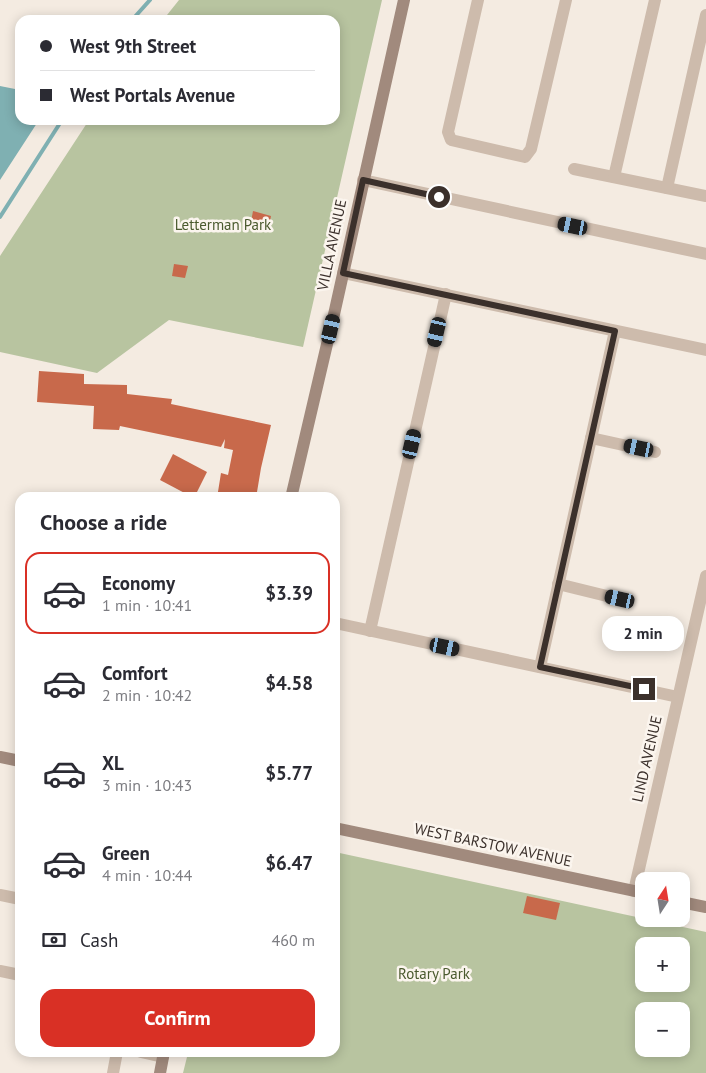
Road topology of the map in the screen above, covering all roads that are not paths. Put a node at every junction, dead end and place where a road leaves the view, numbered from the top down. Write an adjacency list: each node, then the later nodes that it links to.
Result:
1 (404, 0): 8 (main road, VILLA AVENUE)
2 (478, 0): 3 (street)
3 (566, 0)
4 (655, 0): 7 (street)
5 (706, 15): 9 (street)
6 (574, 169): 7 (street)
7 (614, 177): 9 (street)
8 (363, 180): 11 (street); 12 (main road, VILLA AVENUE)
9 (667, 188): 10 (street)
10 (706, 196)
11 (706, 254)
12 (343, 273): 13 (street); 18 (main road, VILLA AVENUE)
13 (446, 294): 14 (street); 23 (street)
14 (615, 331): 15 (street); 16 (street)
15 (706, 350)
16 (591, 438): 17 (street); 20 (street)
17 (655, 452)
18 (292, 492)
19 (706, 576): 25 (street, LIND AVENUE)
20 (558, 584): 21 (street); 24 (street)
21 (620, 599)
22 (340, 624): 23 (street)
23 (370, 630): 24 (street)
24 (540, 667): 25 (street)
25 (678, 697): 29 (street, LIND AVENUE)
26 (0, 757): 27 (main road)
27 (15, 760)
28 (340, 829): 30 (main road, WEST BARSTOW AVENUE)
29 (643, 872)
30 (635, 891)
31 (0, 895): 32 (street)
32 (15, 898)
33 (690, 904): 34 (main road)
34 (706, 907)
35 (0, 971): 36 (street)
36 (15, 974)
37 (117, 1057): 39 (street)
38 (164, 1057): 40 (main road)
39 (113, 1073)
40 (160, 1073)

